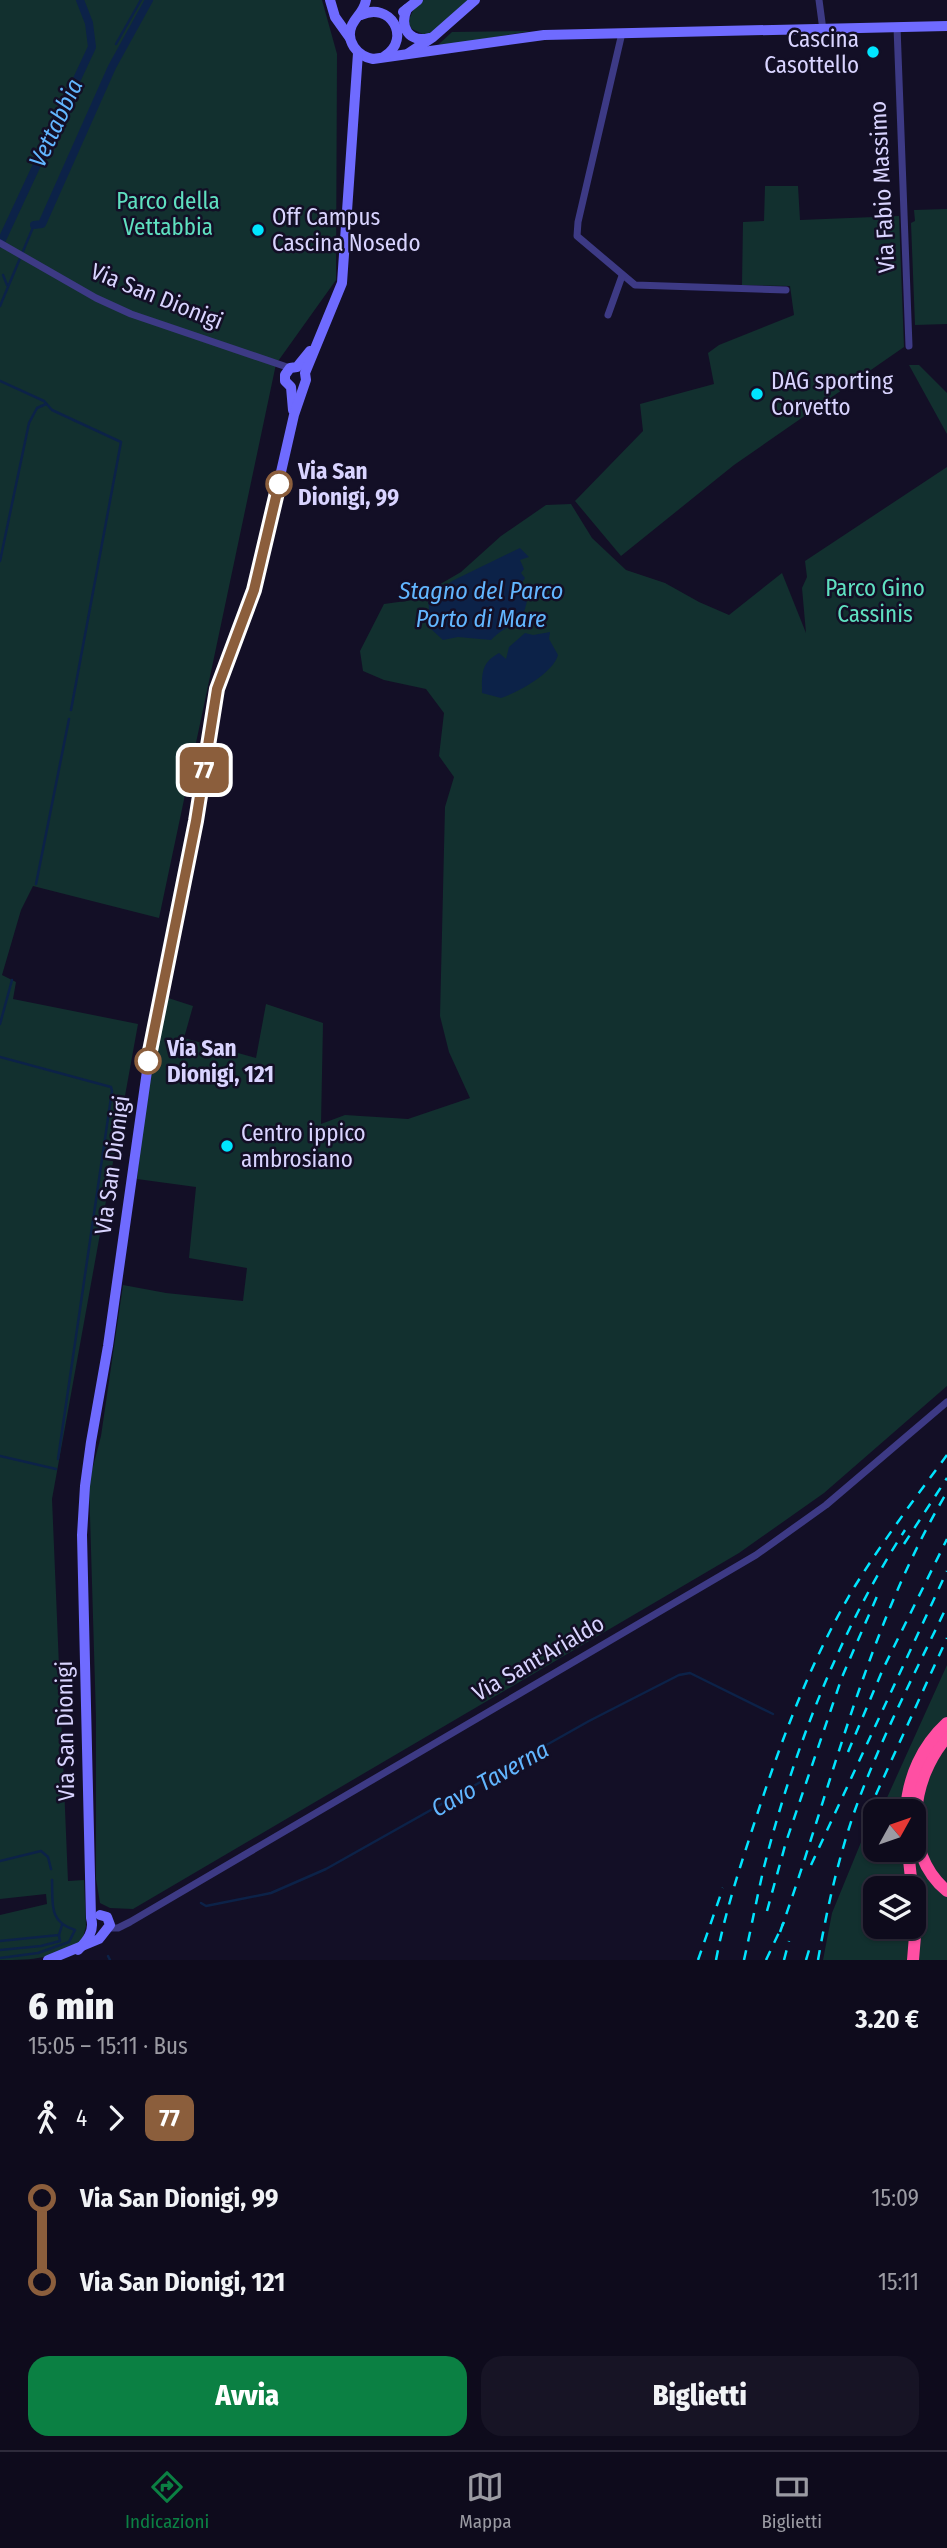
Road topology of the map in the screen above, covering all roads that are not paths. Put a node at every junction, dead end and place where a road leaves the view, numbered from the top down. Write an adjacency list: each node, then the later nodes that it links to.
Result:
1 (330, 0): 8 (street)
2 (418, 0): 6 (street)
3 (475, 0): 13 (street)
4 (819, 0): 11 (street)
5 (367, 7): 7 (street); 8 (street)
6 (407, 9): 7 (street); 13 (street)
7 (393, 21): 16 (street)
8 (348, 26): 15 (street)
9 (947, 26): 10 (street)
10 (897, 27): 11 (street); 21 (street, Via Fabio Massimo)
11 (823, 30): 12 (street)
12 (622, 33): 14 (street); 18 (street)
13 (430, 38): 14 (street)
14 (407, 54): 16 (street)
15 (363, 55): 16 (street); 22 (street, Via San Dionigi)
16 (383, 57)
17 (3, 245): 22 (street, Via San Dionigi)
18 (622, 276): 19 (street); 20 (street)
19 (786, 290)
20 (608, 315)
21 (909, 345)
22 (294, 371): 23 (street, Via San Dionigi); 23 (street, Via San Dionigi)
23 (296, 386): 29 (street, Via San Dionigi)
24 (947, 1402): 29 (street, Via Sant'Arialdo)
25 (947, 1723): 27 (highway)
26 (947, 1737): 28 (highway)
27 (907, 1799)
28 (947, 1891)
29 (102, 1924): 31 (street)
30 (915, 1939): 32 (highway)
31 (48, 1960)
32 (913, 1960)

